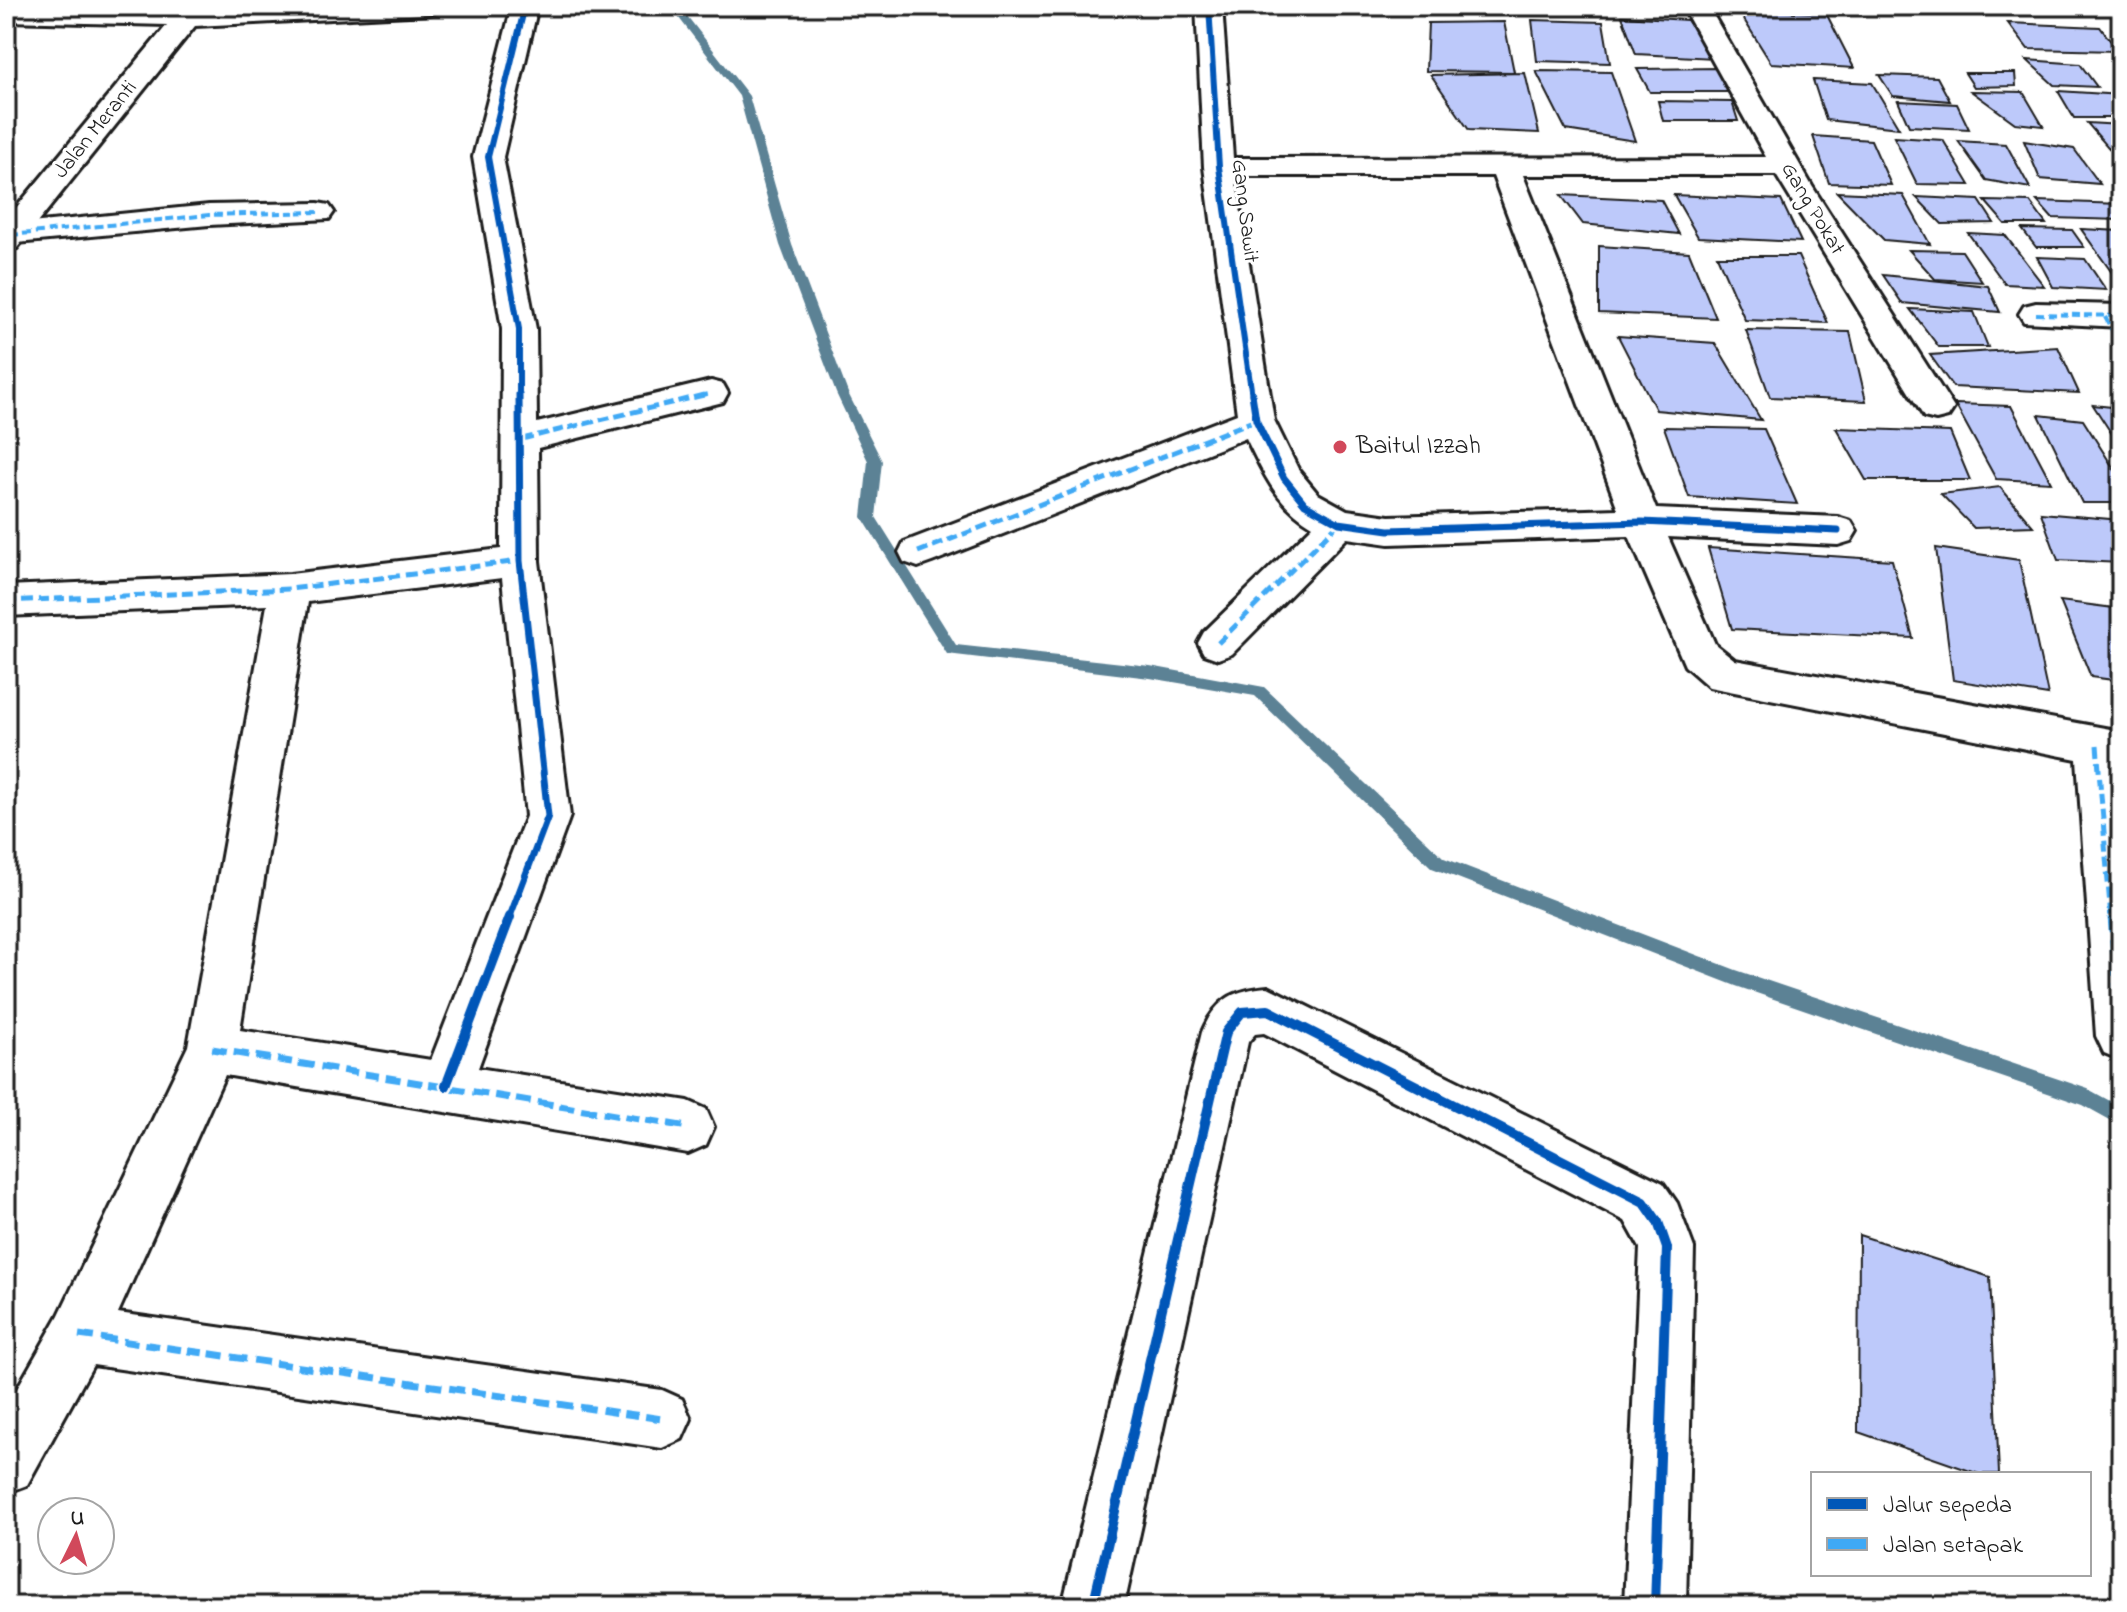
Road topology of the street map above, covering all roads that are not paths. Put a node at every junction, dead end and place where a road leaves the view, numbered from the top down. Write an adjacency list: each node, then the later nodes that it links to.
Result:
1 (428, 6): 7 (street)
2 (525, 6): 19 (street)
3 (1209, 6): 10 (street, Gang Sawit)
4 (1695, 6): 9 (street, Gang Pokat)
5 (46, 10): 6 (street); 7 (street)
6 (6, 13)
7 (187, 18): 12 (street, Jalan Meranti)
8 (1504, 165): 9 (street, Gang Sawit); 10 (street, Gang Sawit); 20 (street)
9 (1785, 166): 17 (street, Gang Pokat)
10 (1219, 167): 18 (street, Gang Sawit)
11 (318, 212): 12 (street)
12 (9, 238)
13 (2036, 314): 14 (street)
14 (2113, 316): 15 (street)
15 (2121, 347)
16 (711, 393): 19 (street)
17 (1936, 408)
18 (1256, 420): 21 (street, Gang Sawit); 23 (street)
19 (522, 439): 24 (street)
20 (1642, 522): 21 (street); 22 (street); 28 (street)
21 (1339, 523): 27 (street)
22 (1838, 531)
23 (918, 552)
24 (520, 561): 25 (street); 31 (street)
25 (290, 589): 26 (street); 30 (street)
26 (6, 601)
27 (1218, 643)
28 (2109, 747): 29 (street)
29 (2121, 1036)
30 (212, 1049): 31 (street); 33 (street)
31 (446, 1086): 32 (street)
32 (688, 1127)
33 (79, 1335): 34 (street); 35 (street)
34 (662, 1419)
35 (6, 1464)
36 (1093, 1606): 37 (street)
37 (1655, 1606)

